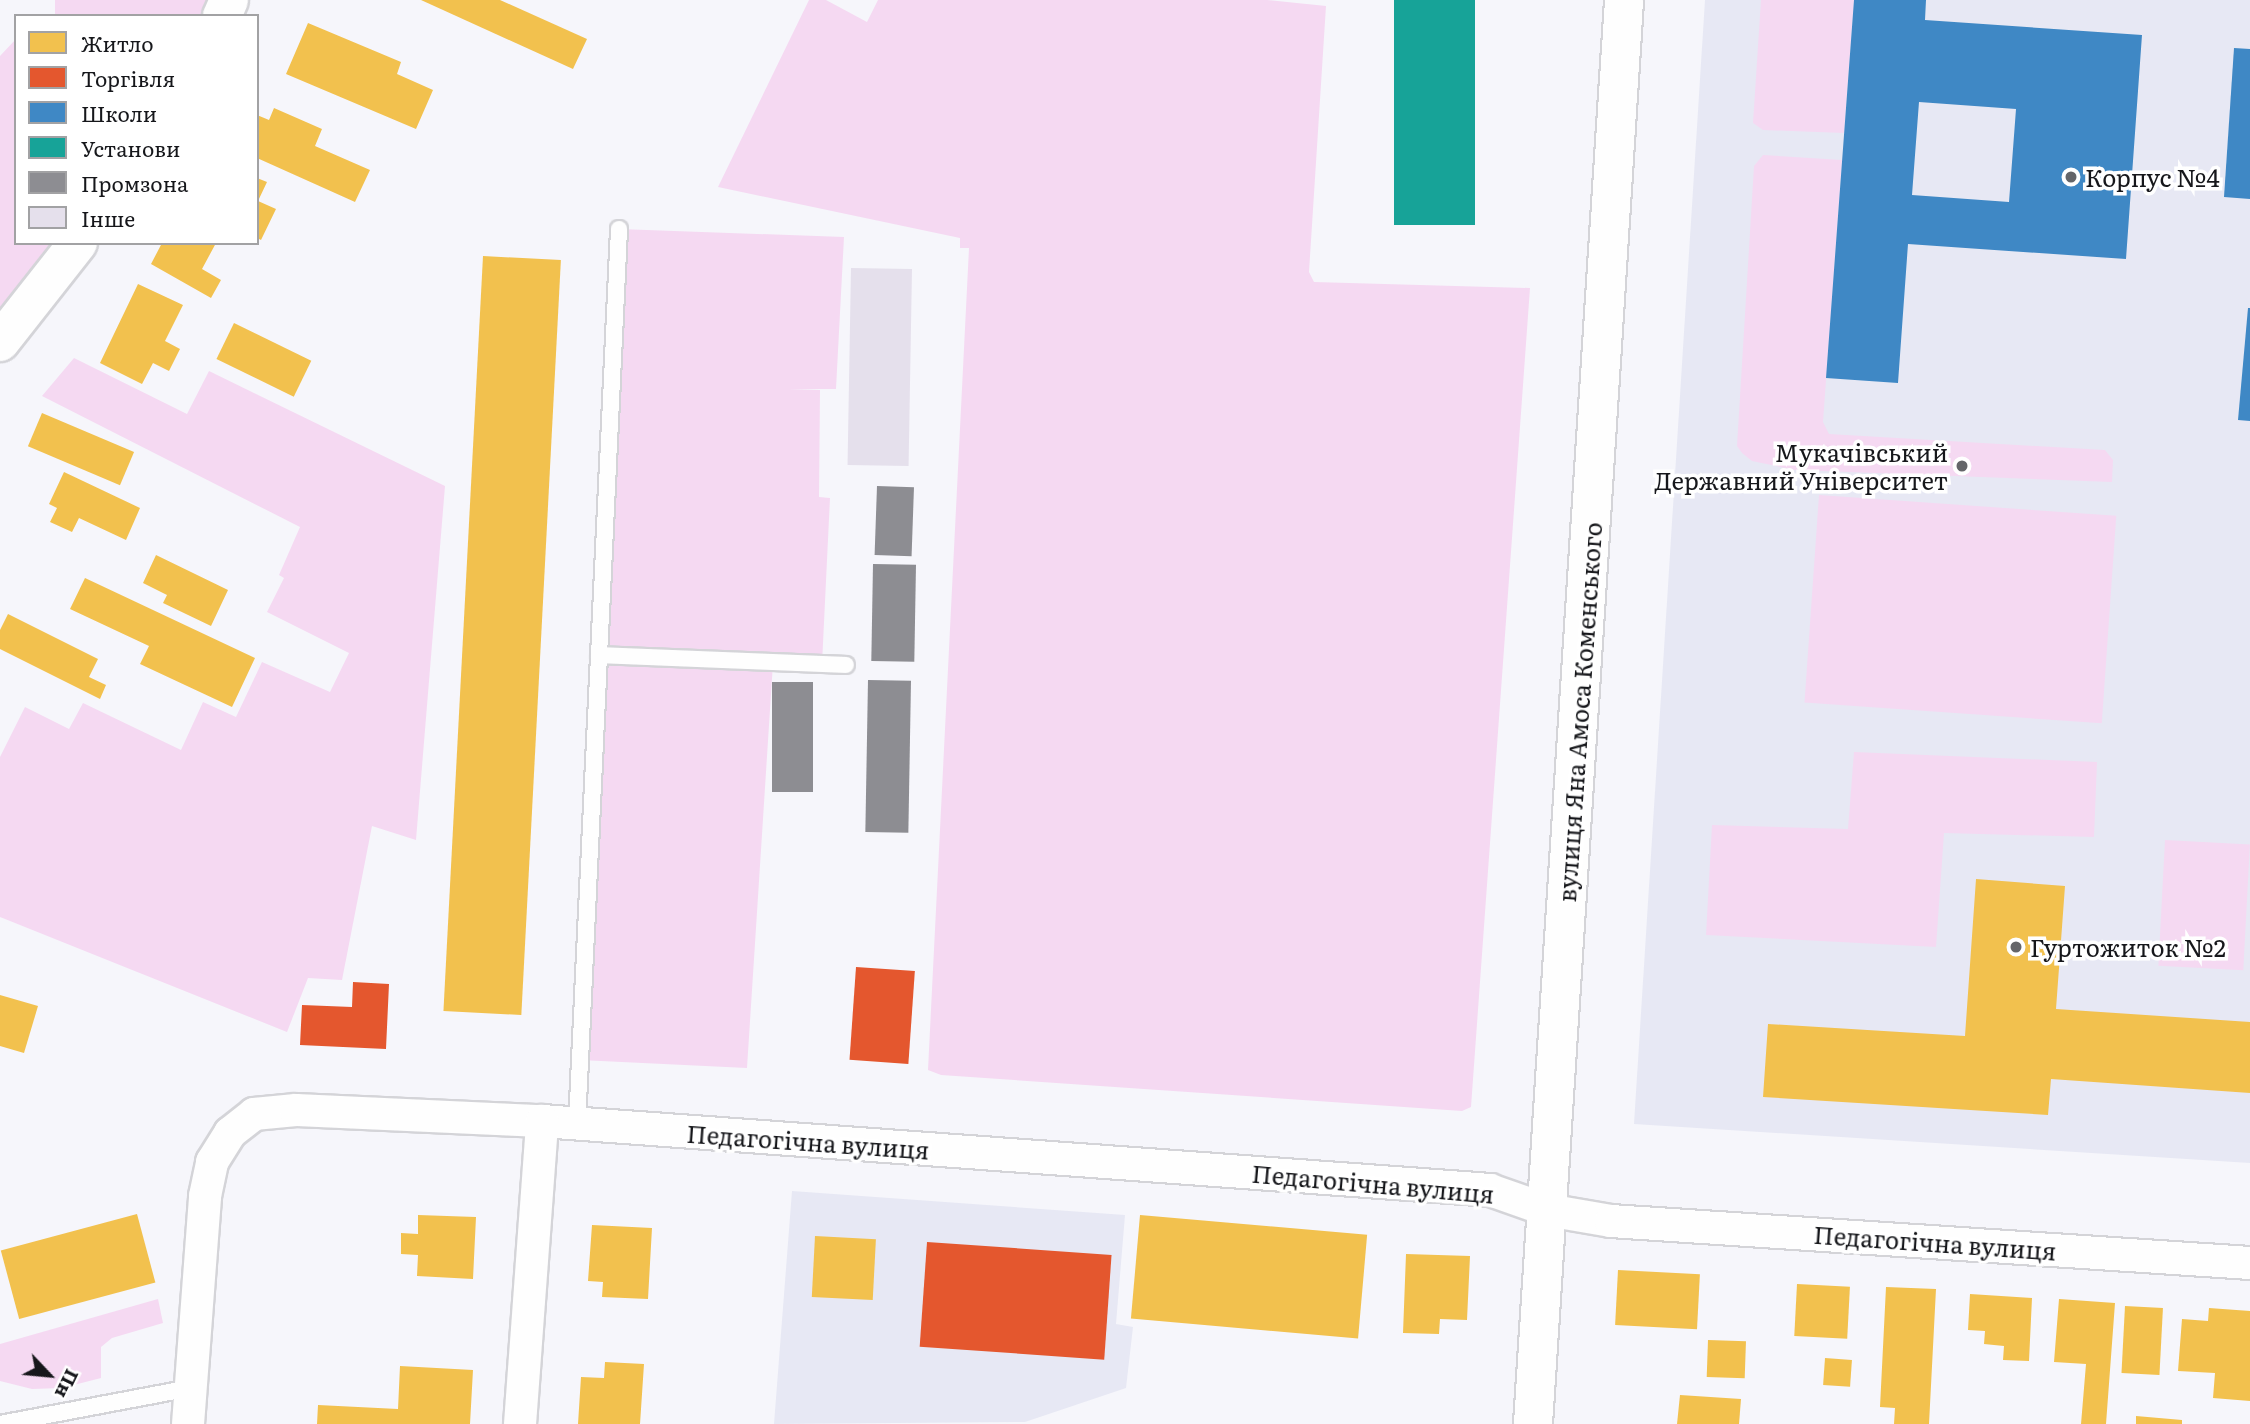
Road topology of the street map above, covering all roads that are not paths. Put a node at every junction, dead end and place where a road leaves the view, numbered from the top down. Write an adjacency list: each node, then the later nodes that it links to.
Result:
1 (1624, 0): 9 (street, вулиця Яна Амоса Коменського)
2 (619, 229): 5 (lane)
3 (76, 245): 4 (street)
4 (0, 342)
5 (599, 655): 6 (lane); 8 (lane)
6 (846, 665)
7 (542, 1121): 8 (street, Педагогічна вулиця); 11 (street, Педагогічна вулиця); 14 (street)
8 (577, 1124): 9 (street, Педагогічна вулиця)
9 (1547, 1210): 10 (street, Педагогічна вулиця); 15 (street, вулиця Яна Амоса Коменського)
10 (2250, 1263)
11 (191, 1388): 12 (lane); 13 (street, Педагогічна вулиця)
12 (0, 1424)
13 (188, 1424)
14 (520, 1424)
15 (1533, 1424)

